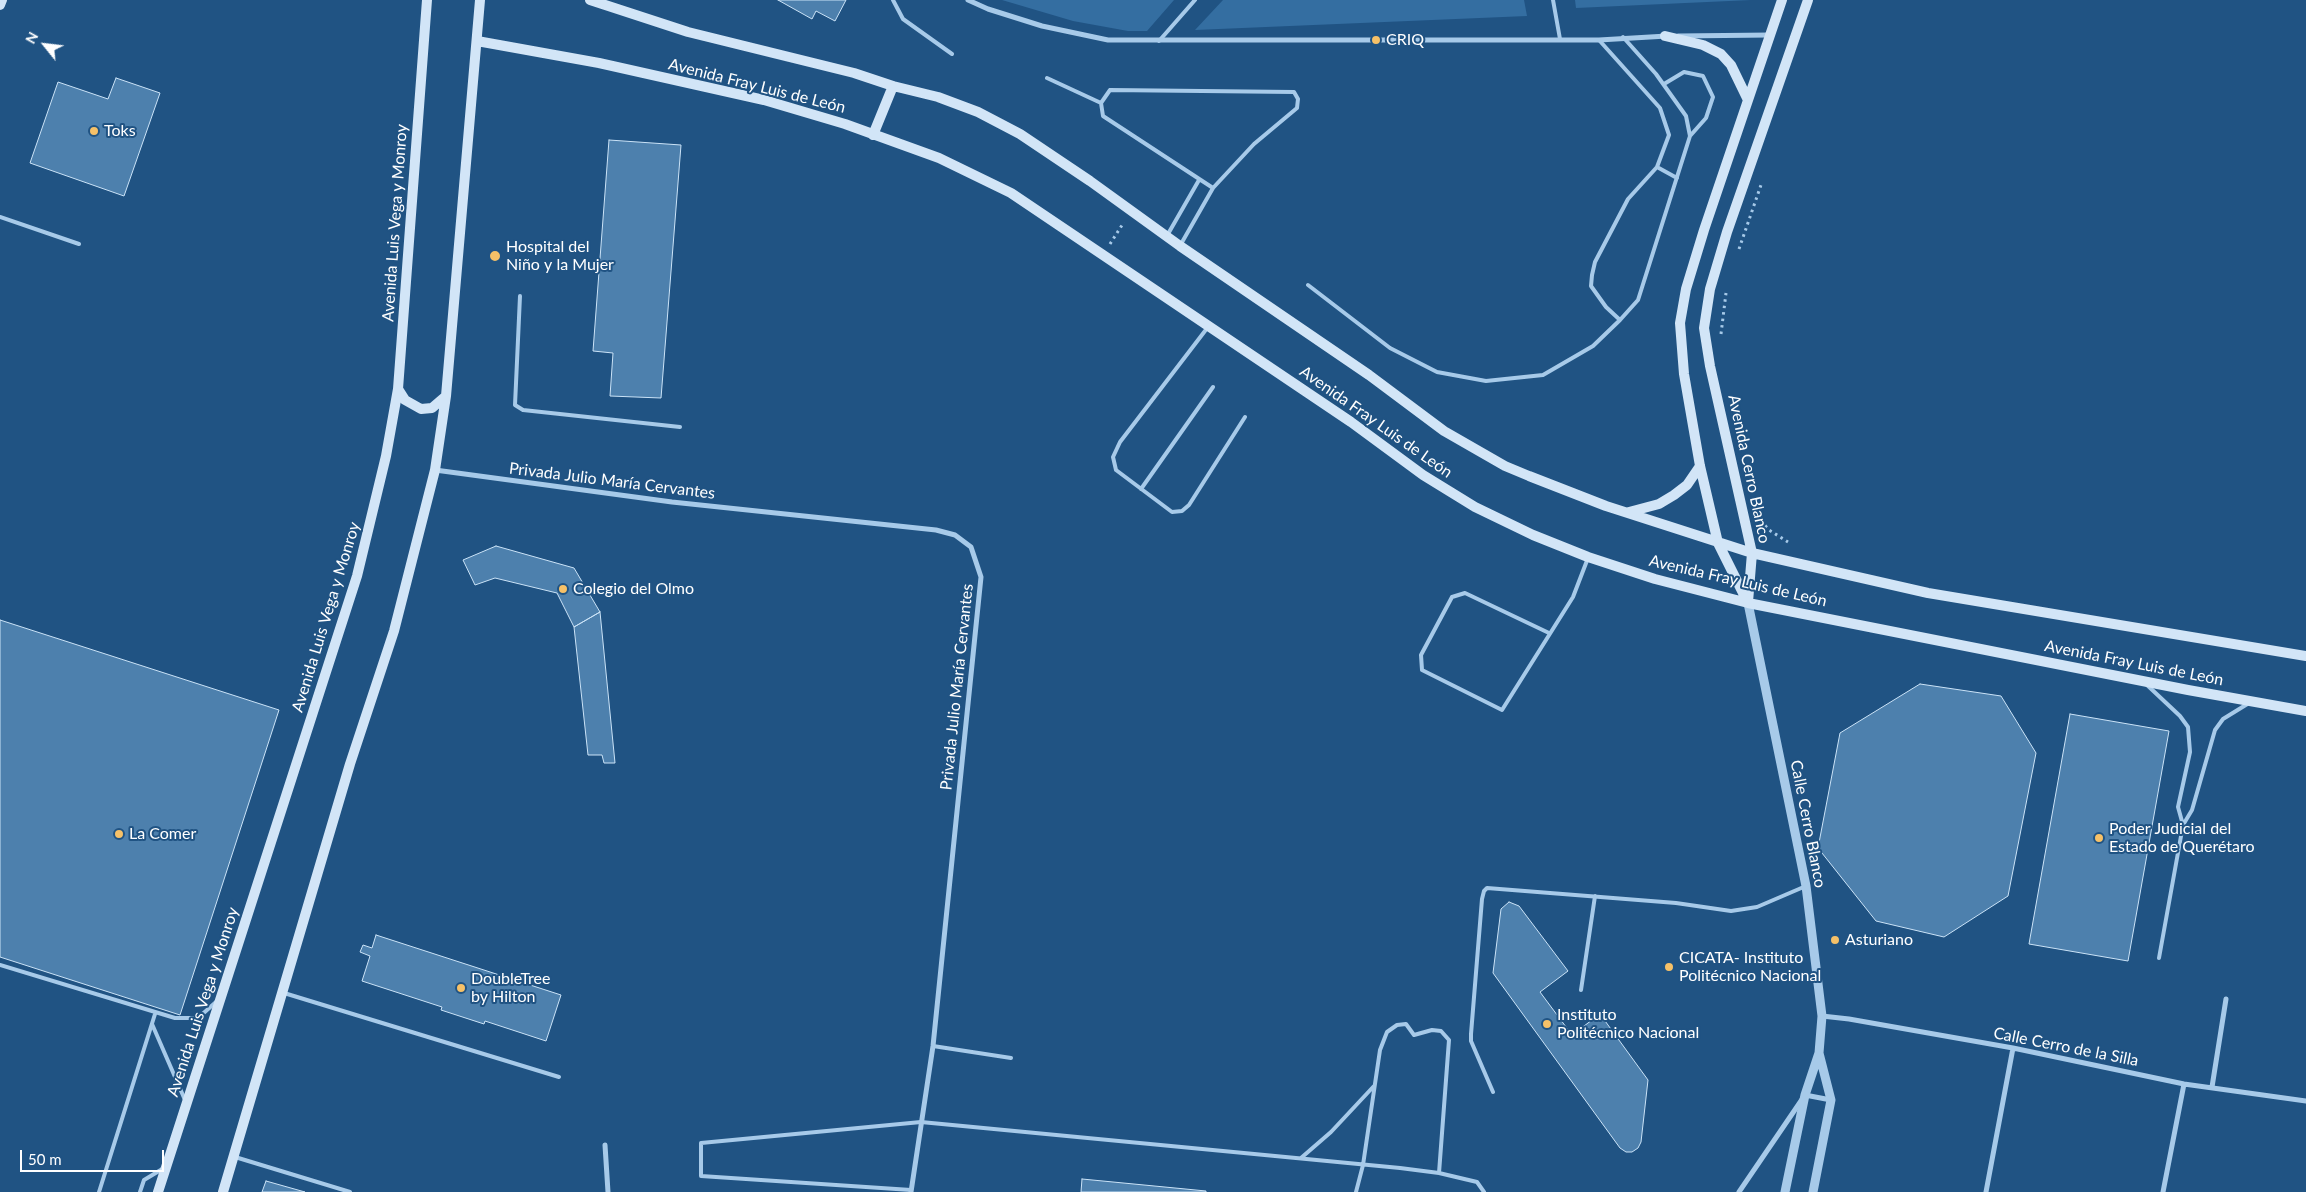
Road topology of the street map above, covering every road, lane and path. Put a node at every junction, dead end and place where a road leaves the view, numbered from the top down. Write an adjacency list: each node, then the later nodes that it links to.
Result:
1 (2, 0): 11 (main road)
2 (427, 0): 46 (main road, Avenida Luis Vega y Monroy)
3 (480, 0): 17 (main road)
4 (590, 0): 22 (main road, Avenida Fray Luis de León)
5 (893, 0): 19 (lane)
6 (968, 0): 18 (street)
7 (1195, 0): 18 (lane)
8 (1553, 0): 15 (lane)
9 (1782, 0): 12 (main road)
10 (1808, 0): 57 (main road, Avenida Cerro Blanco)
11 (0, 5)
12 (1770, 35): 13 (street); 23 (main road)
13 (1665, 36): 14 (street); 23 (main road)
14 (1623, 37): 16 (street); 21 (lane)
15 (1560, 39): 16 (street); 18 (street)
16 (1599, 40): 27 (lane)
17 (477, 41): 25 (main road, Avenida Fray Luis de León); 47 (main road)
18 (1159, 41)
19 (952, 54)
20 (1047, 78): 24 (lane)
21 (1664, 84): 26 (lane); 26 (lane)
22 (893, 86): 25 (main road); 32 (main road, Avenida Fray Luis de León)
23 (1748, 100): 50 (main road)
24 (1101, 103): 30 (lane); 31 (lane)
25 (873, 135): 37 (main road, Avenida Fray Luis de León)
26 (1690, 136): 29 (lane)
27 (1657, 167): 29 (lane); 42 (lane)
28 (1764, 174): 38 (path)
29 (1677, 178): 42 (lane)
30 (1199, 180): 31 (lane); 34 (lane)
31 (1213, 188): 36 (lane)
32 (1130, 211): 34 (main road, Avenida Fray Luis de León); 37 (path)
33 (0, 217): 35 (lane)
34 (1167, 236): 36 (main road, Avenida Fray Luis de León)
35 (79, 244)
36 (1180, 246): 54 (main road, Avenida Fray Luis de León)
37 (1103, 254): 43 (main road, Avenida Fray Luis de León)
38 (1736, 257)
39 (1727, 284): 44 (path)
40 (1308, 285): 42 (lane)
41 (520, 296): 49 (lane)
42 (1620, 320)
43 (1208, 327): 52 (lane); 58 (main road, Avenida Fray Luis de León)
44 (1722, 342)
45 (1213, 387): 52 (lane)
46 (398, 389): 47 (main road); 72 (main road, Avenida Luis Vega y Monroy)
47 (446, 396): 51 (main road)
48 (1245, 417): 52 (lane)
49 (680, 427)
50 (1700, 466): 54 (main road); 56 (main road)
51 (435, 470): 71 (main road); 77 (street, Privada Julio María Cervantes)
52 (1141, 489)
53 (1758, 505): 55 (path)
54 (1629, 512): 56 (main road, Avenida Fray Luis de León)
55 (1788, 542)
56 (1718, 544): 57 (main road, Avenida Fray Luis de León); 59 (main road)
57 (1752, 553): 59 (main road, Avenida Cerro Blanco); 61 (main road, Avenida Fray Luis de León)
58 (1588, 557): 59 (main road, Avenida Fray Luis de León); 60 (lane)
59 (1748, 603): 62 (main road, Avenida Fray Luis de León); 66 (street, Calle Cerro Blanco)
60 (1549, 633): 60 (lane)
61 (2306, 656)
62 (2142, 680): 63 (main road, Avenida Fray Luis de León); 65 (lane)
63 (2253, 701): 64 (main road, Avenida Fray Luis de León); 65 (lane)
64 (2306, 711)
65 (2183, 825): 68 (lane)
66 (1806, 886): 67 (lane); 75 (street, Calle Cerro Blanco)
67 (1595, 896): 70 (lane); 85 (lane)
68 (2159, 958)
69 (0, 965): 74 (lane)
70 (1581, 990)
71 (284, 993): 81 (lane); 92 (main road)
72 (220, 998): 74 (lane); 89 (main road, Avenida Luis Vega y Monroy)
73 (2226, 999): 84 (street)
74 (155, 1014): 76 (lane)
75 (1822, 1016): 78 (street, Calle Cerro de la Silla); 79 (street, Calle Cerro Blanco)
76 (152, 1024): 89 (lane); 98 (lane)
77 (933, 1046): 80 (lane); 90 (street, Privada Julio María Cervantes)
78 (2013, 1048): 83 (street, Calle Cerro de la Silla); 109 (street)
79 (1819, 1053): 86 (street, Calle Cerro Blanco); 87 (street, Calle Cerro Blanco)
80 (1011, 1058)
81 (560, 1077)
82 (1375, 1084): 93 (lane); 94 (lane); 96 (lane)
83 (2184, 1084): 84 (street, Calle Cerro de la Silla); 110 (street)
84 (2212, 1087): 88 (street, Calle Cerro de la Silla)
85 (1493, 1092)
86 (1805, 1095): 87 (street); 106 (street); 107 (street, Calle Cerro Blanco)
87 (1831, 1100): 108 (street, Calle Cerro Blanco)
88 (2306, 1101)
89 (186, 1104): 95 (main road, Avenida Luis Vega y Monroy)
90 (921, 1122): 93 (lane); 97 (street, Privada Julio María Cervantes); 97 (lane)
91 (606, 1145): 103 (street)
92 (234, 1156): 101 (main road); 102 (lane)
93 (1301, 1158): 94 (lane)
94 (1363, 1165): 96 (lane); 104 (lane)
95 (166, 1167): 99 (lane); 100 (main road, Avenida Luis Vega y Monroy)
96 (1439, 1173): 105 (lane)
97 (911, 1191)
98 (100, 1192)
99 (140, 1192)
100 (158, 1192)
101 (223, 1192)
102 (350, 1192)
103 (608, 1192)
104 (1356, 1192)
105 (1484, 1192)
106 (1739, 1192)
107 (1785, 1192)
108 (1813, 1192)
109 (1986, 1192)
110 (2163, 1192)

